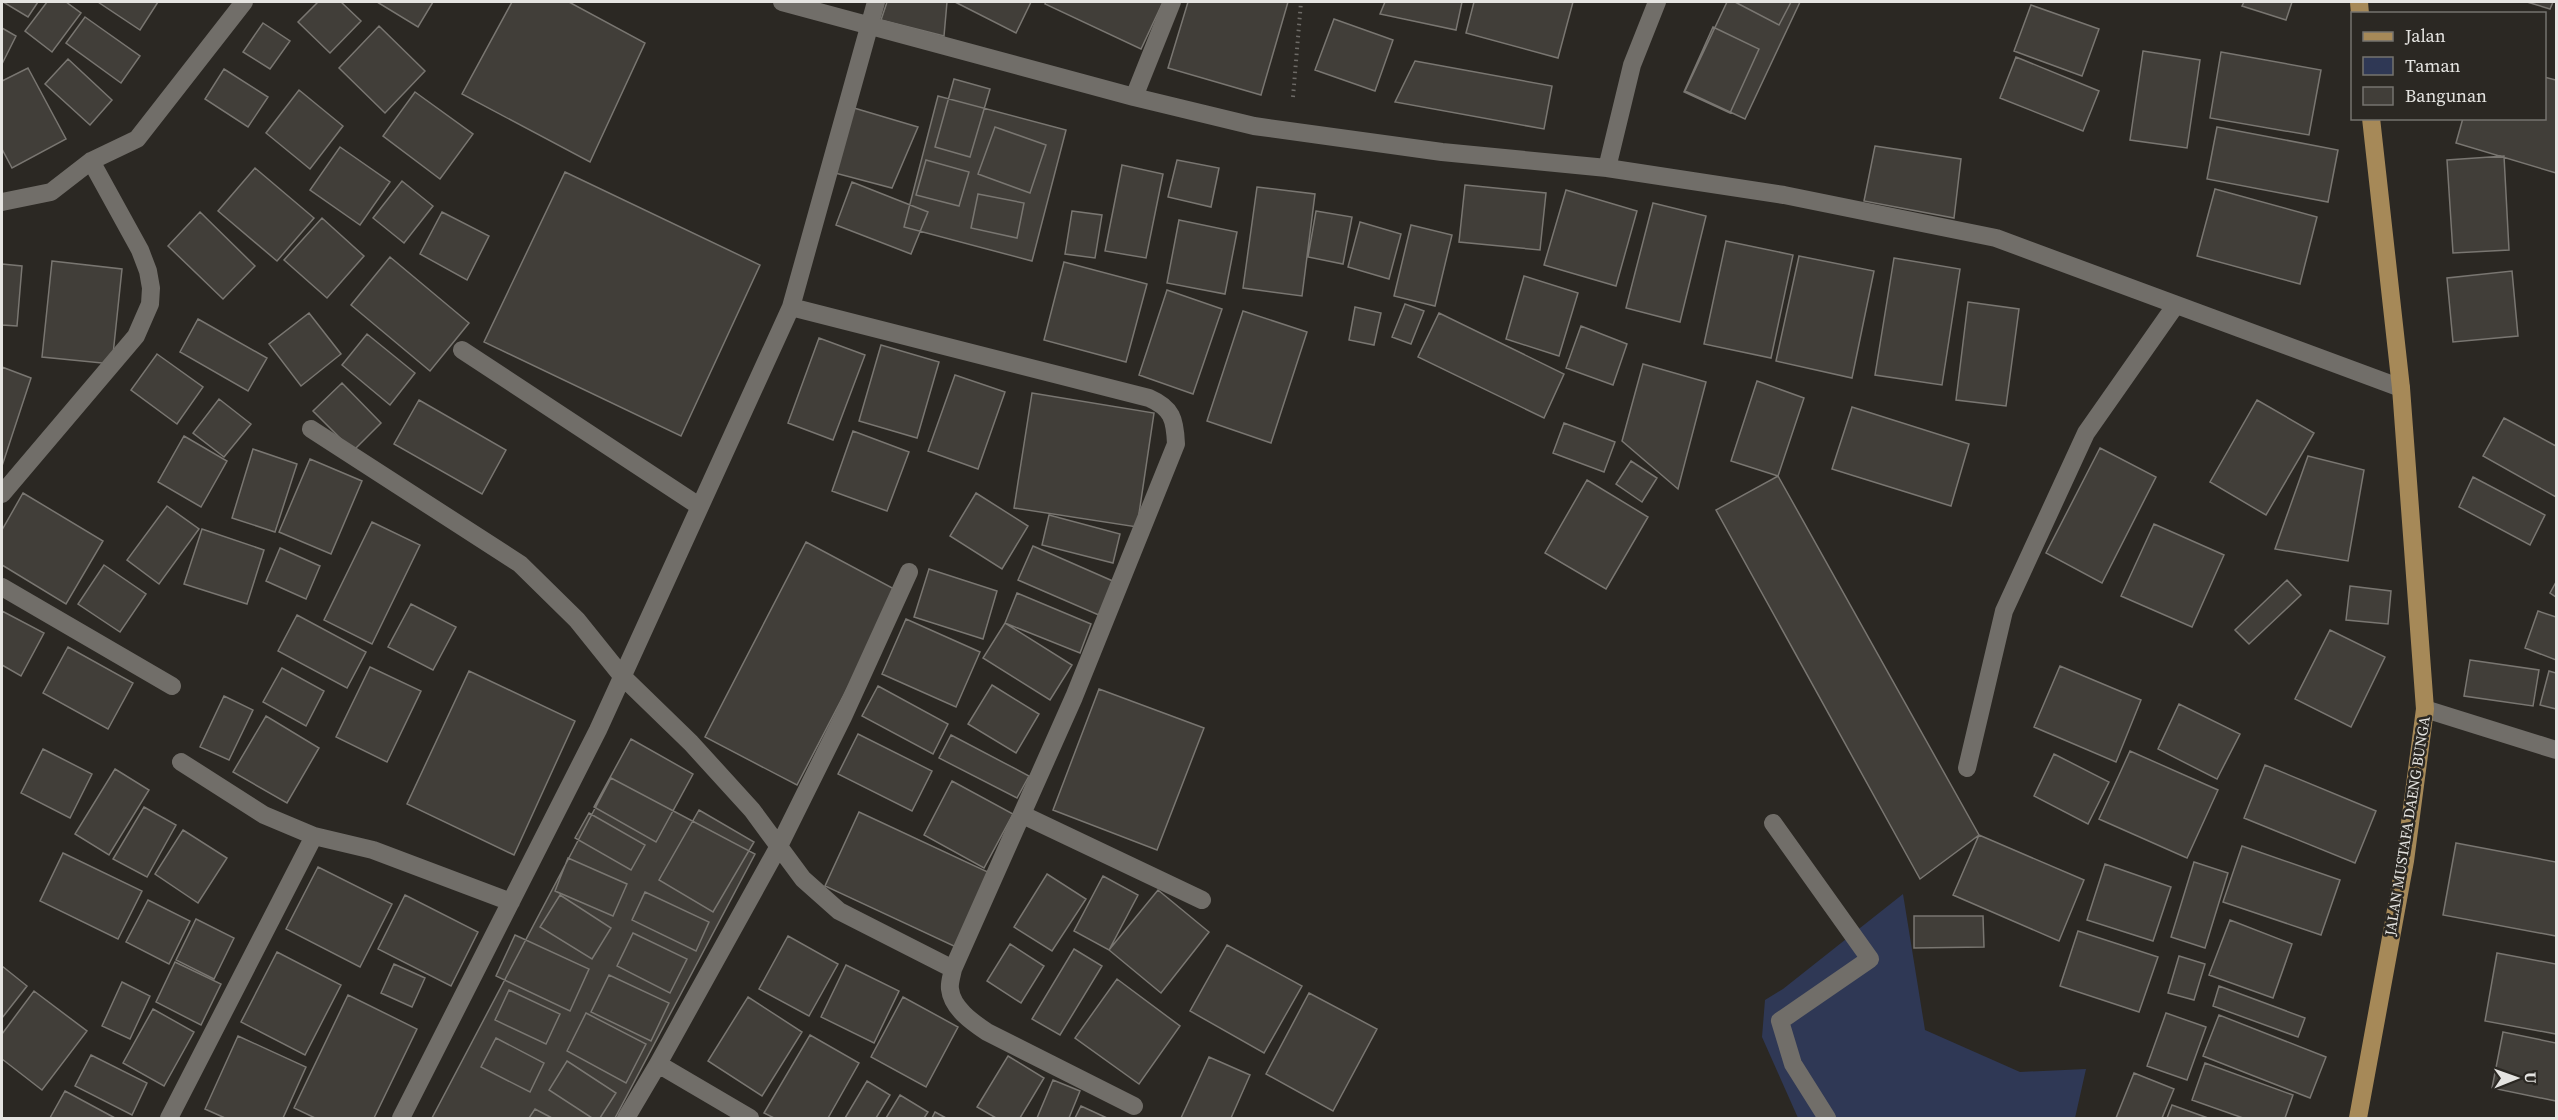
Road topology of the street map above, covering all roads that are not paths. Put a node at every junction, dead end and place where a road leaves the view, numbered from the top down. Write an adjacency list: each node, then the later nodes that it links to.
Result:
1 (244, 2): 9 (street)
2 (782, 2): 6 (street)
3 (876, 2): 6 (street)
4 (1172, 2): 7 (street)
5 (1658, 2): 10 (street)
6 (868, 26): 7 (street); 13 (street)
7 (1134, 97): 10 (street)
8 (2371, 120): 15 (main road, JALAN MUSTAFA DAENG BUNGA)
9 (91, 161): 11 (street); 17 (street)
10 (1607, 168): 12 (street)
11 (2, 202)
12 (2175, 306): 15 (street); 26 (street)
13 (791, 307): 18 (street); 27 (street)
14 (462, 350): 18 (street)
15 (2400, 388): 23 (main road, JALAN MUSTAFA DAENG BUNGA)
16 (311, 429): 21 (street)
17 (2, 494)
18 (699, 506): 21 (street)
19 (909, 572): 30 (street)
20 (2, 587): 22 (street)
21 (622, 676): 30 (street); 32 (street)
22 (172, 686)
23 (2425, 709): 24 (street); 41 (main road, JALAN MUSTAFA DAENG BUNGA)
24 (2556, 750)
25 (181, 762): 29 (street)
26 (1967, 768)
27 (1023, 815): 31 (street); 33 (street)
28 (1773, 823): 40 (street)
29 (314, 836): 32 (street); 36 (street)
30 (780, 844): 33 (street); 34 (street)
31 (1202, 900)
32 (511, 903): 37 (street)
33 (953, 969): 35 (street)
34 (658, 1064): 38 (street); 39 (street)
35 (1134, 1106)
36 (169, 1119)
37 (401, 1119)
38 (626, 1119)
39 (750, 1119)
40 (1827, 1119)
41 (2358, 1119)

